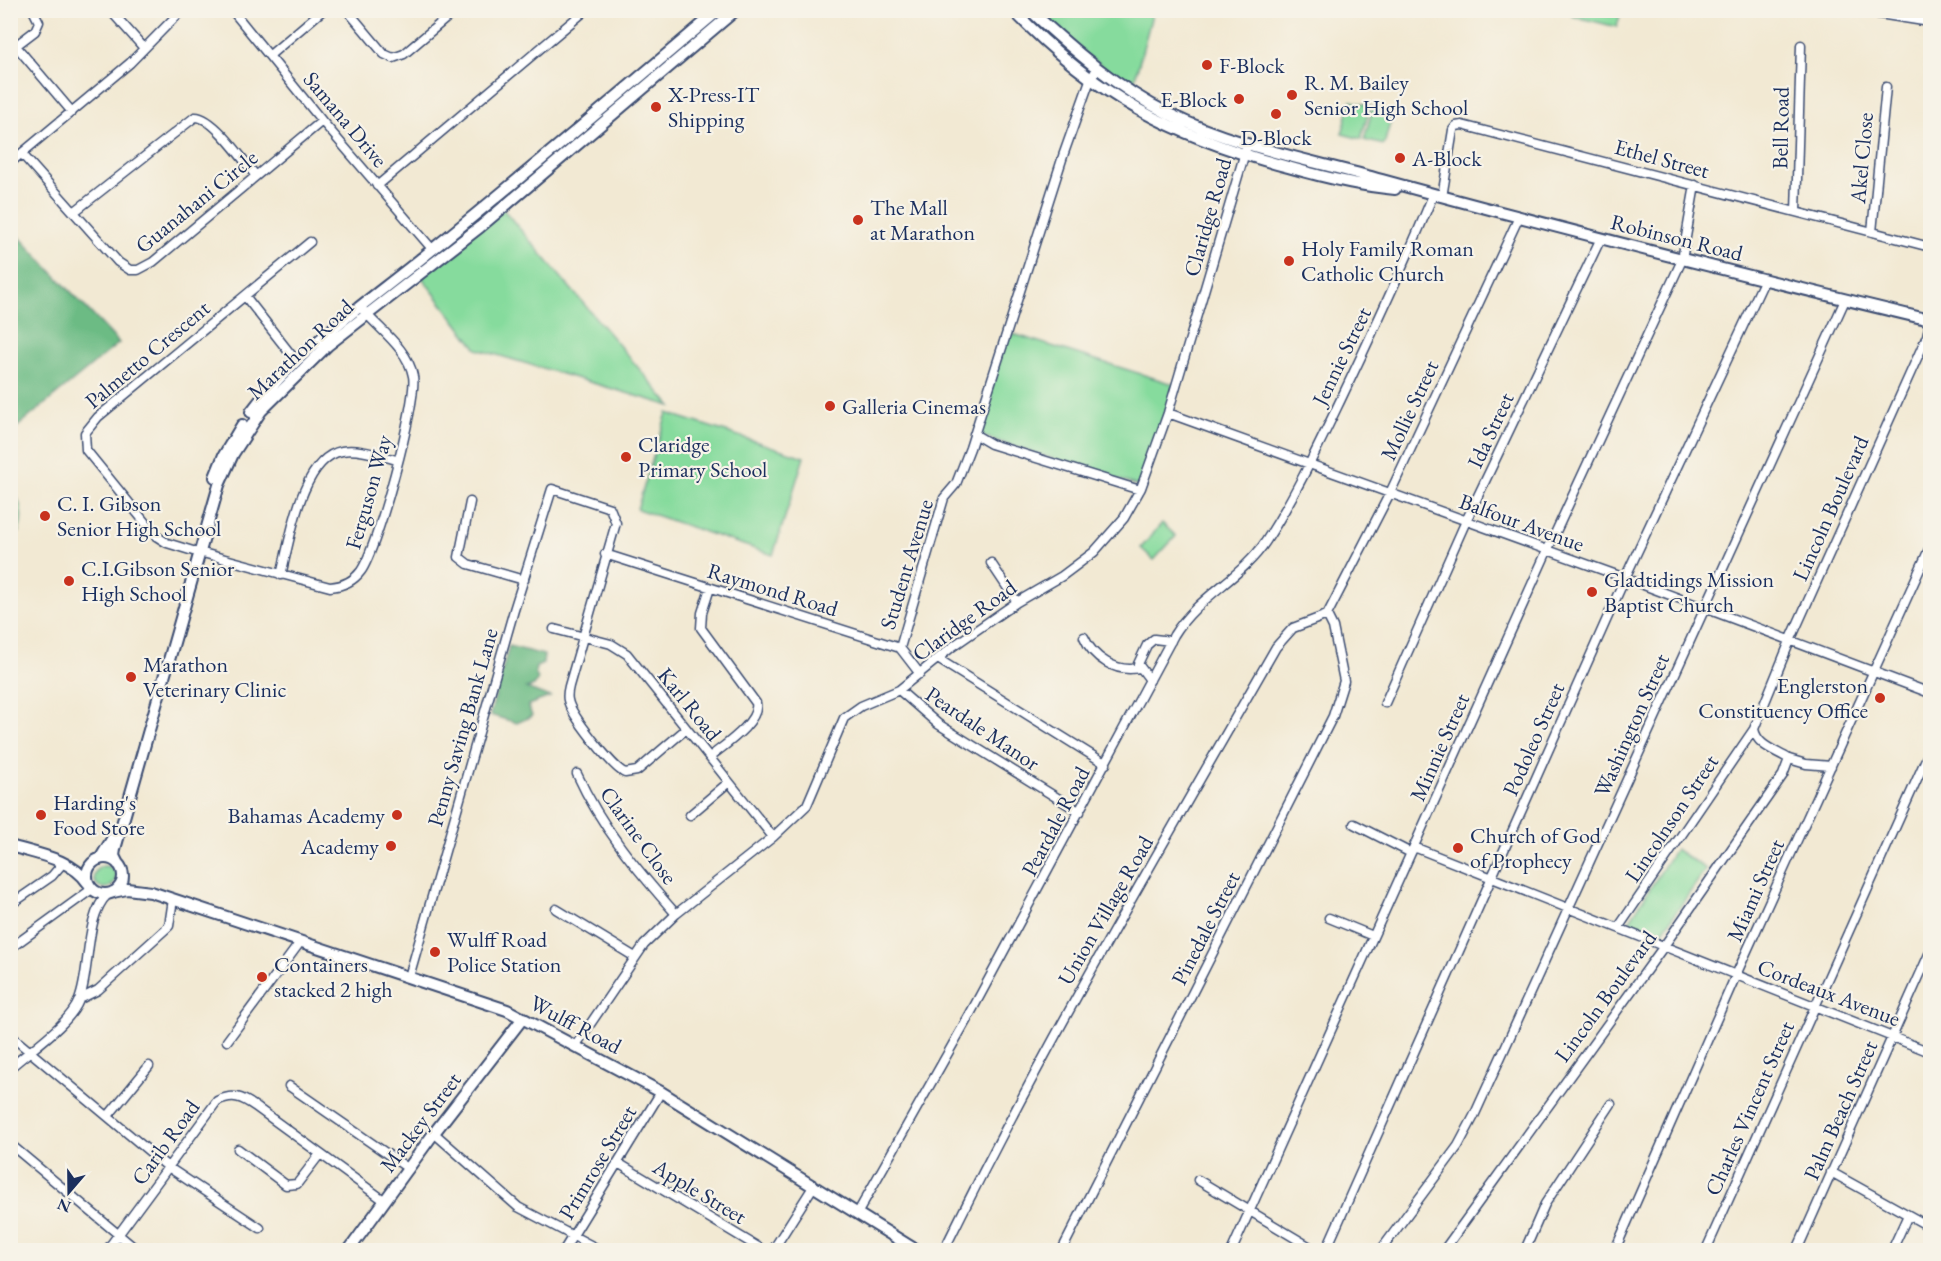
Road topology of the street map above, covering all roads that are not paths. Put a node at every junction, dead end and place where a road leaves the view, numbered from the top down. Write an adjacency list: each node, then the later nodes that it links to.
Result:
1 (33, 10): 16 (street)
2 (110, 10): 17 (street)
3 (182, 10): 17 (street)
4 (232, 10): 18 (street, Samana Drive)
5 (323, 10): 18 (street)
6 (347, 10): 7 (street)
7 (456, 10)
8 (586, 10): 30 (street)
9 (719, 10): 40 (main road, Marathon Road)
10 (736, 10): 45 (main road, Marathon Road)
11 (1012, 10): 20 (main road, Robinson Road)
12 (1030, 10): 19 (main road, Robinson Road)
13 (1867, 10): 14 (highway)
14 (1930, 20)
15 (1801, 45): 34 (street, Bell Road)
16 (13, 48): 22 (street)
17 (144, 48): 22 (street)
18 (270, 56): 23 (street, Samana Drive)
19 (1097, 69): 20 (street, Student Avenue); 24 (main road, Robinson Road)
20 (1090, 80): 26 (main road, Robinson Road); 49 (street, Student Avenue)
21 (1886, 87): 36 (street, Akel Close)
22 (72, 112): 25 (street)
23 (322, 121): 28 (street, Guanahani Circle); 30 (street, Samana Drive)
24 (1248, 144): 26 (street, Claridge Road); 31 (main road, Robinson Road)
25 (22, 154): 27 (street); 33 (street, Guanahani Circle)
26 (1244, 155): 31 (main road, Robinson Road); 48 (street, Claridge Road)
27 (10, 163)
28 (256, 176): 33 (street, Guanahani Circle); 33 (street)
29 (1695, 185): 32 (street, Ethel Street); 34 (street, Ethel Street); 41 (street, Minnie Street)
30 (377, 186): 40 (street, Samana Drive)
31 (1414, 190): 32 (main road, Robinson Road)
32 (1437, 196): 35 (main road, Robinson Road); 53 (street, Jennie Street)
33 (74, 212)
34 (1796, 212): 36 (street, Ethel Street)
35 (1519, 217): 37 (main road, Robinson Road); 55 (street, Mollie Street)
36 (1872, 232): 39 (street, Ethel Street)
37 (1601, 238): 41 (main road, Robinson Road); 57 (street, Ida Street)
38 (310, 242): 43 (street, Palmetto Crescent)
39 (1930, 247)
40 (433, 250): 45 (main road, Marathon Road)
41 (1682, 260): 42 (main road, Robinson Road); 59 (street, Minnie Street)
42 (1765, 279): 44 (main road, Robinson Road); 64 (street, Podoleo Street)
43 (244, 296): 47 (street); 60 (street, Palmetto Crescent)
44 (1845, 300): 46 (main road, Robinson Road); 68 (street, Washington Street)
45 (363, 310): 47 (main road, Marathon Road); 52 (street, Ferguson Way); 60 (main road, Marathon Road)
46 (1930, 321): 74 (street, Lincoln Boulevard)
47 (296, 361): 60 (main road, Marathon Road)
48 (1168, 413): 53 (street, Balfour Avenue); 54 (street, Claridge Road)
49 (974, 434): 50 (street); 51 (street, Student Avenue)
50 (991, 444): 51 (street); 54 (street)
51 (970, 448): 75 (street, Student Avenue)
52 (397, 460): 63 (street); 63 (street, Ferguson Way)
53 (1308, 466): 55 (street, Balfour Avenue); 73 (street, Peardale Road)
54 (1140, 490): 67 (street, Claridge Road)
55 (1390, 493): 57 (street, Balfour Avenue); 69 (street, Mollie Street)
56 (470, 502): 65 (street)
57 (1466, 521): 59 (street, Balfour Avenue); 83 (street, Ida Street)
58 (1930, 546): 78 (street, Miami Street)
59 (1547, 550): 64 (street, Balfour Avenue); 98 (street, Minnie Street)
60 (196, 552): 63 (street, Ferguson Way); 99 (main road, Marathon Road); 101 (main road, Marathon Road)
61 (605, 554): 65 (street, Penny Saving Bank Lane); 66 (street, Raymond Road); 71 (street)
62 (991, 563): 67 (street)
63 (281, 575)
64 (1625, 578): 68 (street, Balfour Avenue); 102 (street, Podoleo Street)
65 (524, 580): 121 (street, Penny Saving Bank Lane)
66 (710, 588): 75 (street, Raymond Road); 87 (street)
67 (1017, 602): 76 (street, Claridge Road)
68 (1703, 607): 74 (street, Balfour Avenue); 109 (street, Washington Street)
69 (1327, 615): 163 (street, Union Village Road); 164 (street, Pinedale Street)
70 (554, 629): 71 (street, Karl Road)
71 (581, 637): 84 (street, Karl Road); 84 (street)
72 (1084, 637): 77 (street)
73 (1171, 641): 77 (street); 80 (street, Peardale Road)
74 (1790, 641): 78 (street, Balfour Avenue); 85 (street, Lincoln Boulevard)
75 (900, 648): 79 (street)
76 (938, 659): 79 (street, Claridge Road); 89 (street)
77 (1139, 668): 80 (street)
78 (1874, 672): 82 (street, Balfour Avenue); 90 (street, Miami Street)
79 (920, 675): 81 (street, Claridge Road)
80 (1150, 680): 89 (street, Peardale Road)
81 (899, 690): 93 (street, Peardale Manor); 96 (street, Claridge Road)
82 (1930, 693)
83 (1385, 703)
84 (686, 729): 87 (street, Karl Road)
85 (1754, 729): 88 (street); 113 (street, Lincolnson Street)
86 (1930, 750): 123 (street, Charles Vincent Street)
87 (710, 758): 92 (street, Karl Road)
88 (1789, 759): 90 (street); 116 (street, Lincoln Boulevard)
89 (1106, 764): 93 (street, Peardale Road)
90 (1831, 765): 120 (street, Miami Street)
91 (577, 774): 110 (street, Clarine Close)
92 (729, 782): 94 (street); 96 (street, Karl Road)
93 (1080, 812): 149 (street, Peardale Road)
94 (690, 815)
95 (1354, 824): 98 (street, Cordeaux Avenue)
96 (773, 837): 110 (street, Claridge Road)
97 (10, 846): 100 (main road)
98 (1412, 850): 102 (street, Cordeaux Avenue); 114 (street, Minnie Street)
99 (99, 859): 100 (main road); 101 (main road); 103 (main road)
100 (63, 862): 103 (main road); 107 (street)
101 (119, 865): 104 (main road, Wulff Road); 105 (main road)
102 (1490, 878): 109 (street, Cordeaux Avenue); 167 (street, Podoleo Street)
103 (92, 888): 105 (main road); 112 (street); 117 (street)
104 (151, 892): 105 (main road, Wulff Road); 106 (main road, Wulff Road)
105 (110, 893): 112 (street)
106 (173, 899): 115 (main road, Wulff Road); 122 (street)
107 (10, 905)
108 (556, 909): 119 (street)
109 (1568, 910): 113 (street, Cordeaux Avenue); 168 (street, Washington Street)
110 (676, 914): 119 (street, Claridge Road)
111 (1329, 918): 114 (street)
112 (95, 920): 122 (street)
113 (1618, 928): 116 (street, Cordeaux Avenue)
114 (1373, 936): 148 (street, Minnie Street)
115 (301, 941): 121 (main road, Wulff Road); 127 (street)
116 (1664, 946): 120 (street, Cordeaux Avenue); 169 (street, Lincoln Boulevard)
117 (12, 947)
118 (1930, 952): 126 (street, Palm Beach Street)
119 (634, 957): 128 (street, Claridge Road)
120 (1736, 975): 123 (street, Cordeaux Avenue); 171 (street, Miami Street)
121 (409, 976): 124 (main road, Wulff Road)
122 (80, 999): 129 (street)
123 (1814, 1006): 126 (street, Cordeaux Avenue); 172 (street, Charles Vincent Street)
124 (523, 1018): 128 (main road, Wulff Road); 137 (main road, Mackey Street)
125 (10, 1035): 129 (street)
126 (1894, 1037): 130 (street, Cordeaux Avenue); 144 (street, Palm Beach Street)
127 (226, 1041)
128 (576, 1045): 134 (main road, Wulff Road)
129 (29, 1051): 132 (street); 136 (street)
130 (1930, 1052)
131 (149, 1066): 136 (street)
132 (10, 1068)
133 (289, 1086): 143 (street)
134 (661, 1092): 141 (street, Primrose Street); 146 (main road, Wulff Road)
135 (1611, 1104): 170 (street)
136 (108, 1116): 142 (street)
137 (434, 1133): 143 (main road, Mackey Street); 154 (street)
138 (10, 1144): 153 (street)
139 (238, 1149): 140 (street)
140 (320, 1154): 142 (street, Carib Road); 147 (street, Carib Road)
141 (618, 1163): 154 (street, Primrose Street); 160 (street, Apple Street)
142 (168, 1167): 152 (street); 153 (street, Carib Road)
143 (409, 1169): 147 (main road, Mackey Street)
144 (1832, 1172): 150 (street); 173 (street, Palm Beach Street)
145 (1198, 1180): 148 (street)
146 (813, 1187): 149 (main road, Wulff Road); 161 (street)
147 (385, 1201): 157 (main road, Mackey Street)
148 (1250, 1212): 165 (street, Minnie Street); 166 (street)
149 (857, 1214): 162 (main road, Wulff Road)
150 (1908, 1215): 151 (street); 174 (street)
151 (1930, 1227)
152 (260, 1228)
153 (118, 1236): 155 (street, Carib Road); 156 (street)
154 (573, 1236): 158 (street, Primrose Street); 159 (street)
155 (107, 1251)
156 (137, 1251)
157 (349, 1251)
158 (564, 1251)
159 (600, 1251)
160 (763, 1251)
161 (772, 1251)
162 (916, 1251)
163 (944, 1251)
164 (1062, 1251)
165 (1232, 1251)
166 (1315, 1251)
167 (1326, 1251)
168 (1381, 1251)
169 (1444, 1251)
170 (1525, 1251)
171 (1616, 1251)
172 (1706, 1251)
173 (1797, 1251)
174 (1892, 1251)

